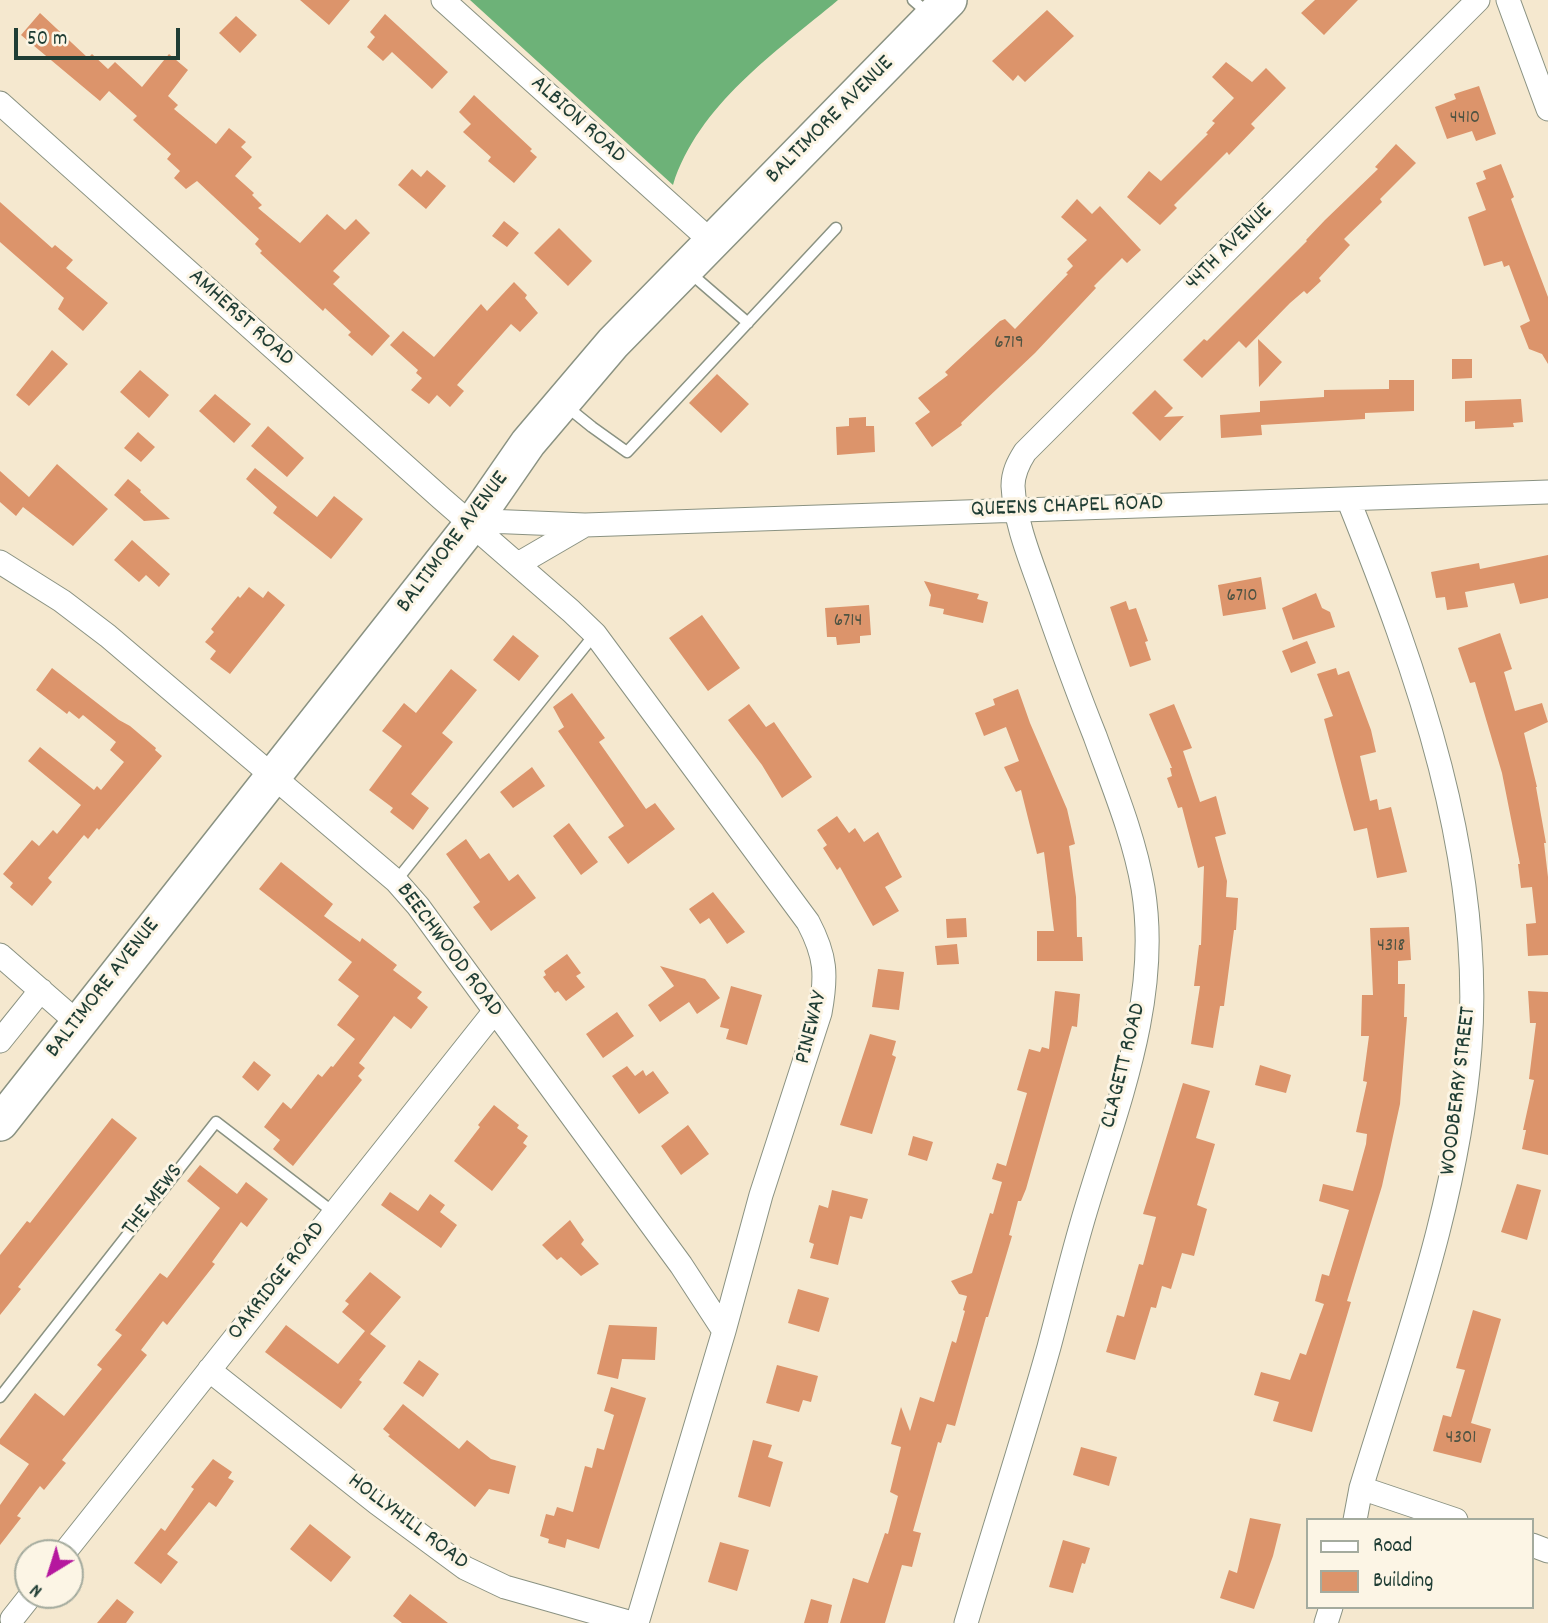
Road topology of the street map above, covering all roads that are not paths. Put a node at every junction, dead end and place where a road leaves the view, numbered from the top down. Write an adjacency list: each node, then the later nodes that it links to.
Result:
1 (443, 0): 8 (street, ALBION ROAD)
2 (1478, 0): 14 (street, 44TH AVENUE)
3 (1508, 0): 6 (street)
4 (932, 6): 8 (main road, BALTIMORE AVENUE)
5 (0, 103): 16 (street, AMHERST ROAD)
6 (1548, 109)
7 (836, 228): 10 (lane)
8 (712, 242): 9 (main road, BALTIMORE AVENUE)
9 (685, 268): 10 (lane); 11 (main road, BALTIMORE AVENUE)
10 (748, 323): 11 (lane)
11 (562, 401): 16 (main road, BALTIMORE AVENUE)
12 (1548, 492): 13 (street, QUEENS CHAPEL ROAD)
13 (1348, 499): 14 (street, QUEENS CHAPEL ROAD); 32 (street, WOODBERRY STREET)
14 (1017, 510): 15 (street, QUEENS CHAPEL ROAD); 38 (street, CLAGETT ROAD)
15 (585, 525): 16 (street, QUEENS CHAPEL ROAD); 18 (street, QUEENS CHAPEL ROAD)
16 (477, 528): 18 (street, PINEWAY); 20 (main road, BALTIMORE AVENUE)
17 (0, 562): 20 (street, BEECHWOOD ROAD)
18 (518, 564): 19 (street, PINEWAY)
19 (594, 634): 21 (lane); 29 (street, PINEWAY)
20 (271, 777): 21 (street, BEECHWOOD ROAD); 25 (main road, BALTIMORE AVENUE)
21 (396, 881): 24 (street, BEECHWOOD ROAD)
22 (0, 955): 23 (street)
23 (41, 990): 25 (street); 26 (street)
24 (494, 1012): 28 (street, OAKRIDGE ROAD); 29 (street, BEECHWOOD ROAD)
25 (78, 1023): 27 (main road, BALTIMORE AVENUE)
26 (0, 1041)
27 (0, 1123)
28 (333, 1212): 30 (street, OAKRIDGE ROAD); 31 (lane, THE MEWS)
29 (724, 1331): 37 (street, PINEWAY)
30 (209, 1370): 35 (street, OAKRIDGE ROAD); 36 (street, HOLLYHILL ROAD)
31 (0, 1397)
32 (1362, 1488): 33 (street, WOODBERRY STREET); 34 (street)
33 (1355, 1518)
34 (1450, 1518)
35 (75, 1539)
36 (632, 1623)
37 (637, 1623)
38 (966, 1623)

